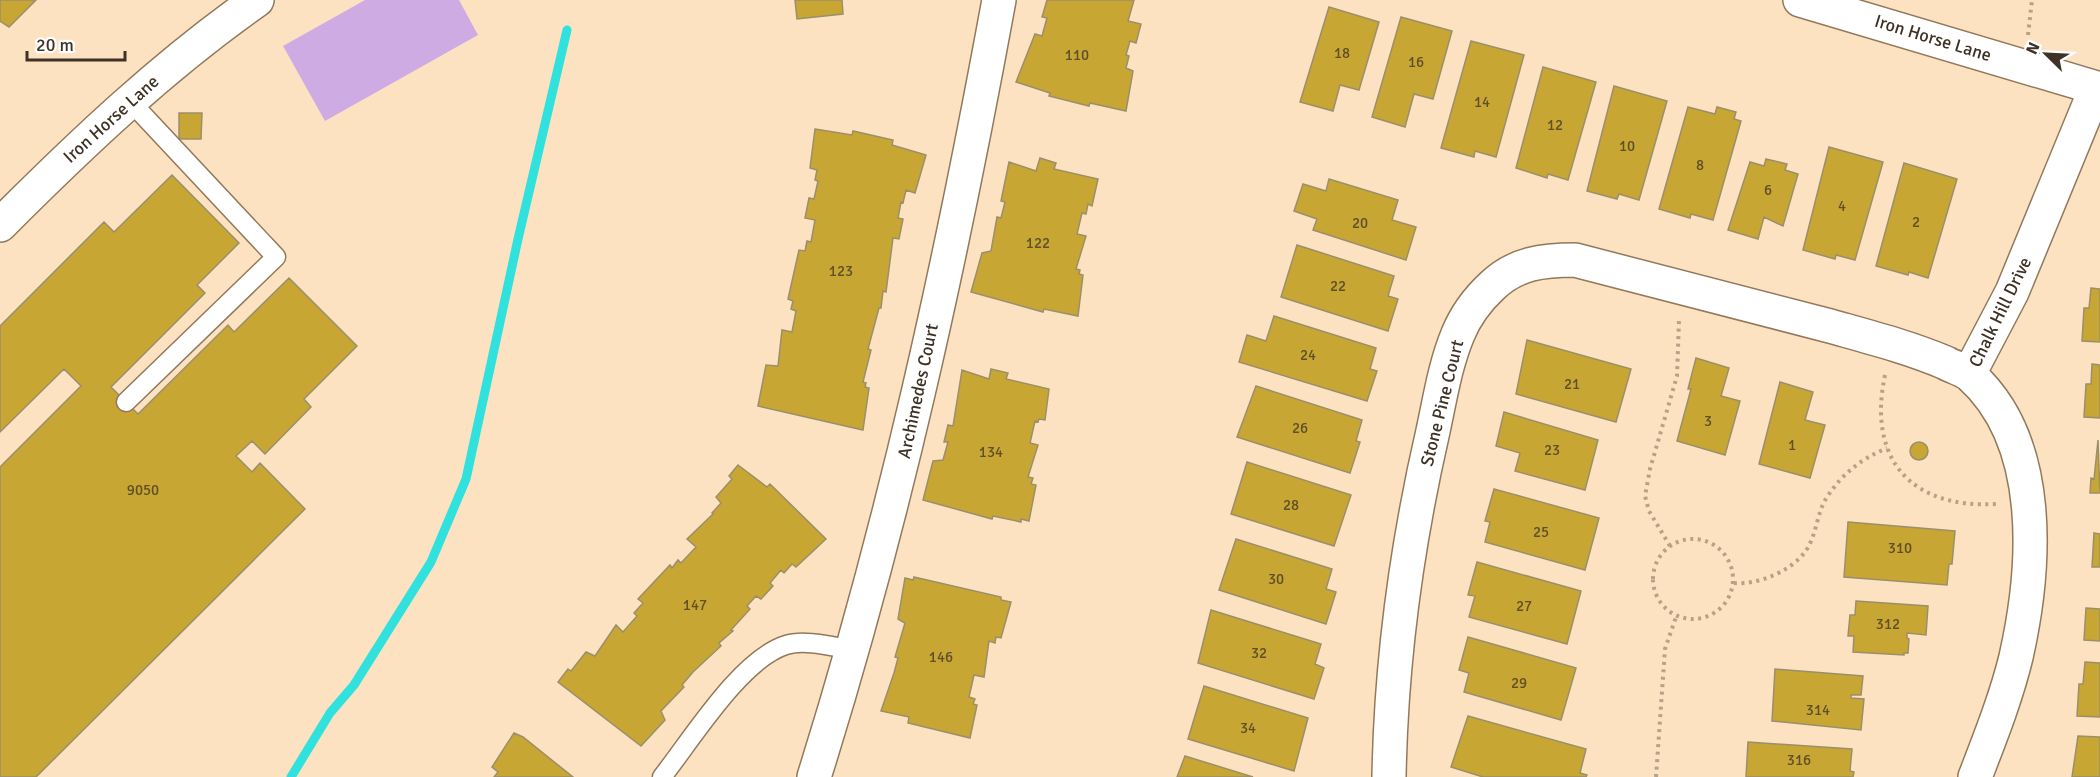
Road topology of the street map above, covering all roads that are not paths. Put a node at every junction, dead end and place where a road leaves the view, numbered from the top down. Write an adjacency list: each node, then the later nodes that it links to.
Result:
1 (257, 0): 5 (street, Iron Horse Lane)
2 (999, 0): 9 (street, Archimedes Court)
3 (1800, 0): 4 (street, Iron Horse Lane)
4 (2098, 89): 7 (street, Chalk Hill Drive)
5 (129, 100): 6 (street, Iron Horse Lane); 8 (lane)
6 (0, 225)
7 (1969, 374): 12 (street, Stone Pine Court); 13 (street, Chalk Hill Drive)
8 (126, 402)
9 (854, 650): 10 (lane); 11 (street, Archimedes Court)
10 (662, 777)
11 (814, 777)
12 (1389, 777)
13 (1975, 777)

